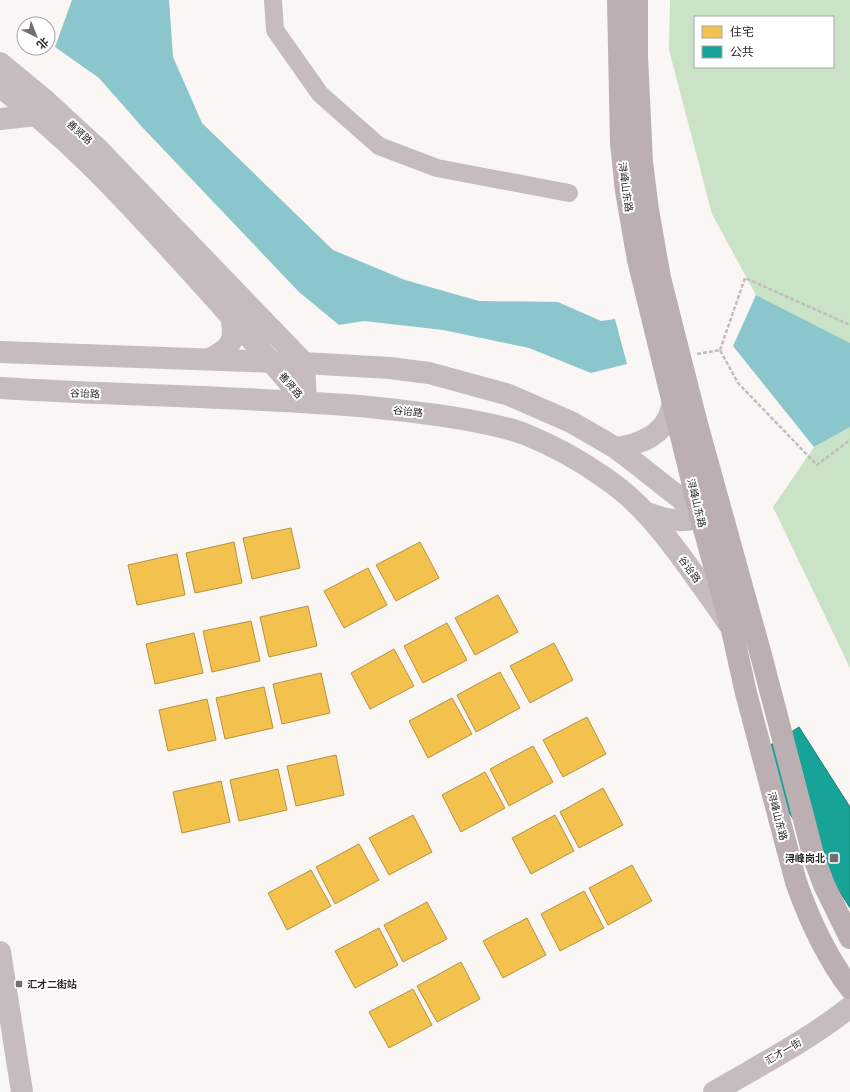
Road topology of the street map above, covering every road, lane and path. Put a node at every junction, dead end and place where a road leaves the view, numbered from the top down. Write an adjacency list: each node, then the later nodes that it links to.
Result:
1 (273, 0): 8 (street)
2 (618, 0): 18 (main road, 浔峰山东路)
3 (637, 0): 24 (main road, 浔峰山东路)
4 (0, 64): 16 (street, 善贤路)
5 (0, 87): 6 (street, 善贤路)
6 (37, 115): 7 (street); 9 (street, 善贤路)
7 (0, 119)
8 (570, 193)
9 (231, 316): 14 (street); 15 (street, 善贤路)
10 (850, 324): 11 (path)
11 (720, 350): 13 (path); 20 (path)
12 (0, 352): 14 (street)
13 (690, 355)
14 (210, 359): 15 (street)
15 (271, 361): 16 (street); 19 (street, 善贤路)
16 (304, 362): 19 (street, 善贤路); 21 (street)
17 (0, 388): 19 (street, 谷诒路)
18 (673, 401): 21 (street); 26 (main road, 浔峰山东路)
19 (306, 402): 23 (street, 谷诒路)
20 (850, 440)
21 (616, 448): 22 (street)
22 (638, 465): 23 (street); 26 (street)
23 (620, 489): 25 (street, 谷诒路)
24 (720, 505): 26 (street); 27 (main road, 浔峰山东路)
25 (645, 512): 26 (street); 28 (street, 谷诒路)
26 (701, 518): 27 (street); 28 (main road, 浔峰山东路)
27 (732, 547): 29 (main road, 浔峰山东路)
28 (732, 630): 31 (main road, 浔峰山东路)
29 (850, 938)
30 (0, 952): 33 (street)
31 (850, 988)
32 (850, 1008): 34 (street, 汇才一街)
33 (22, 1092)
34 (714, 1092)

